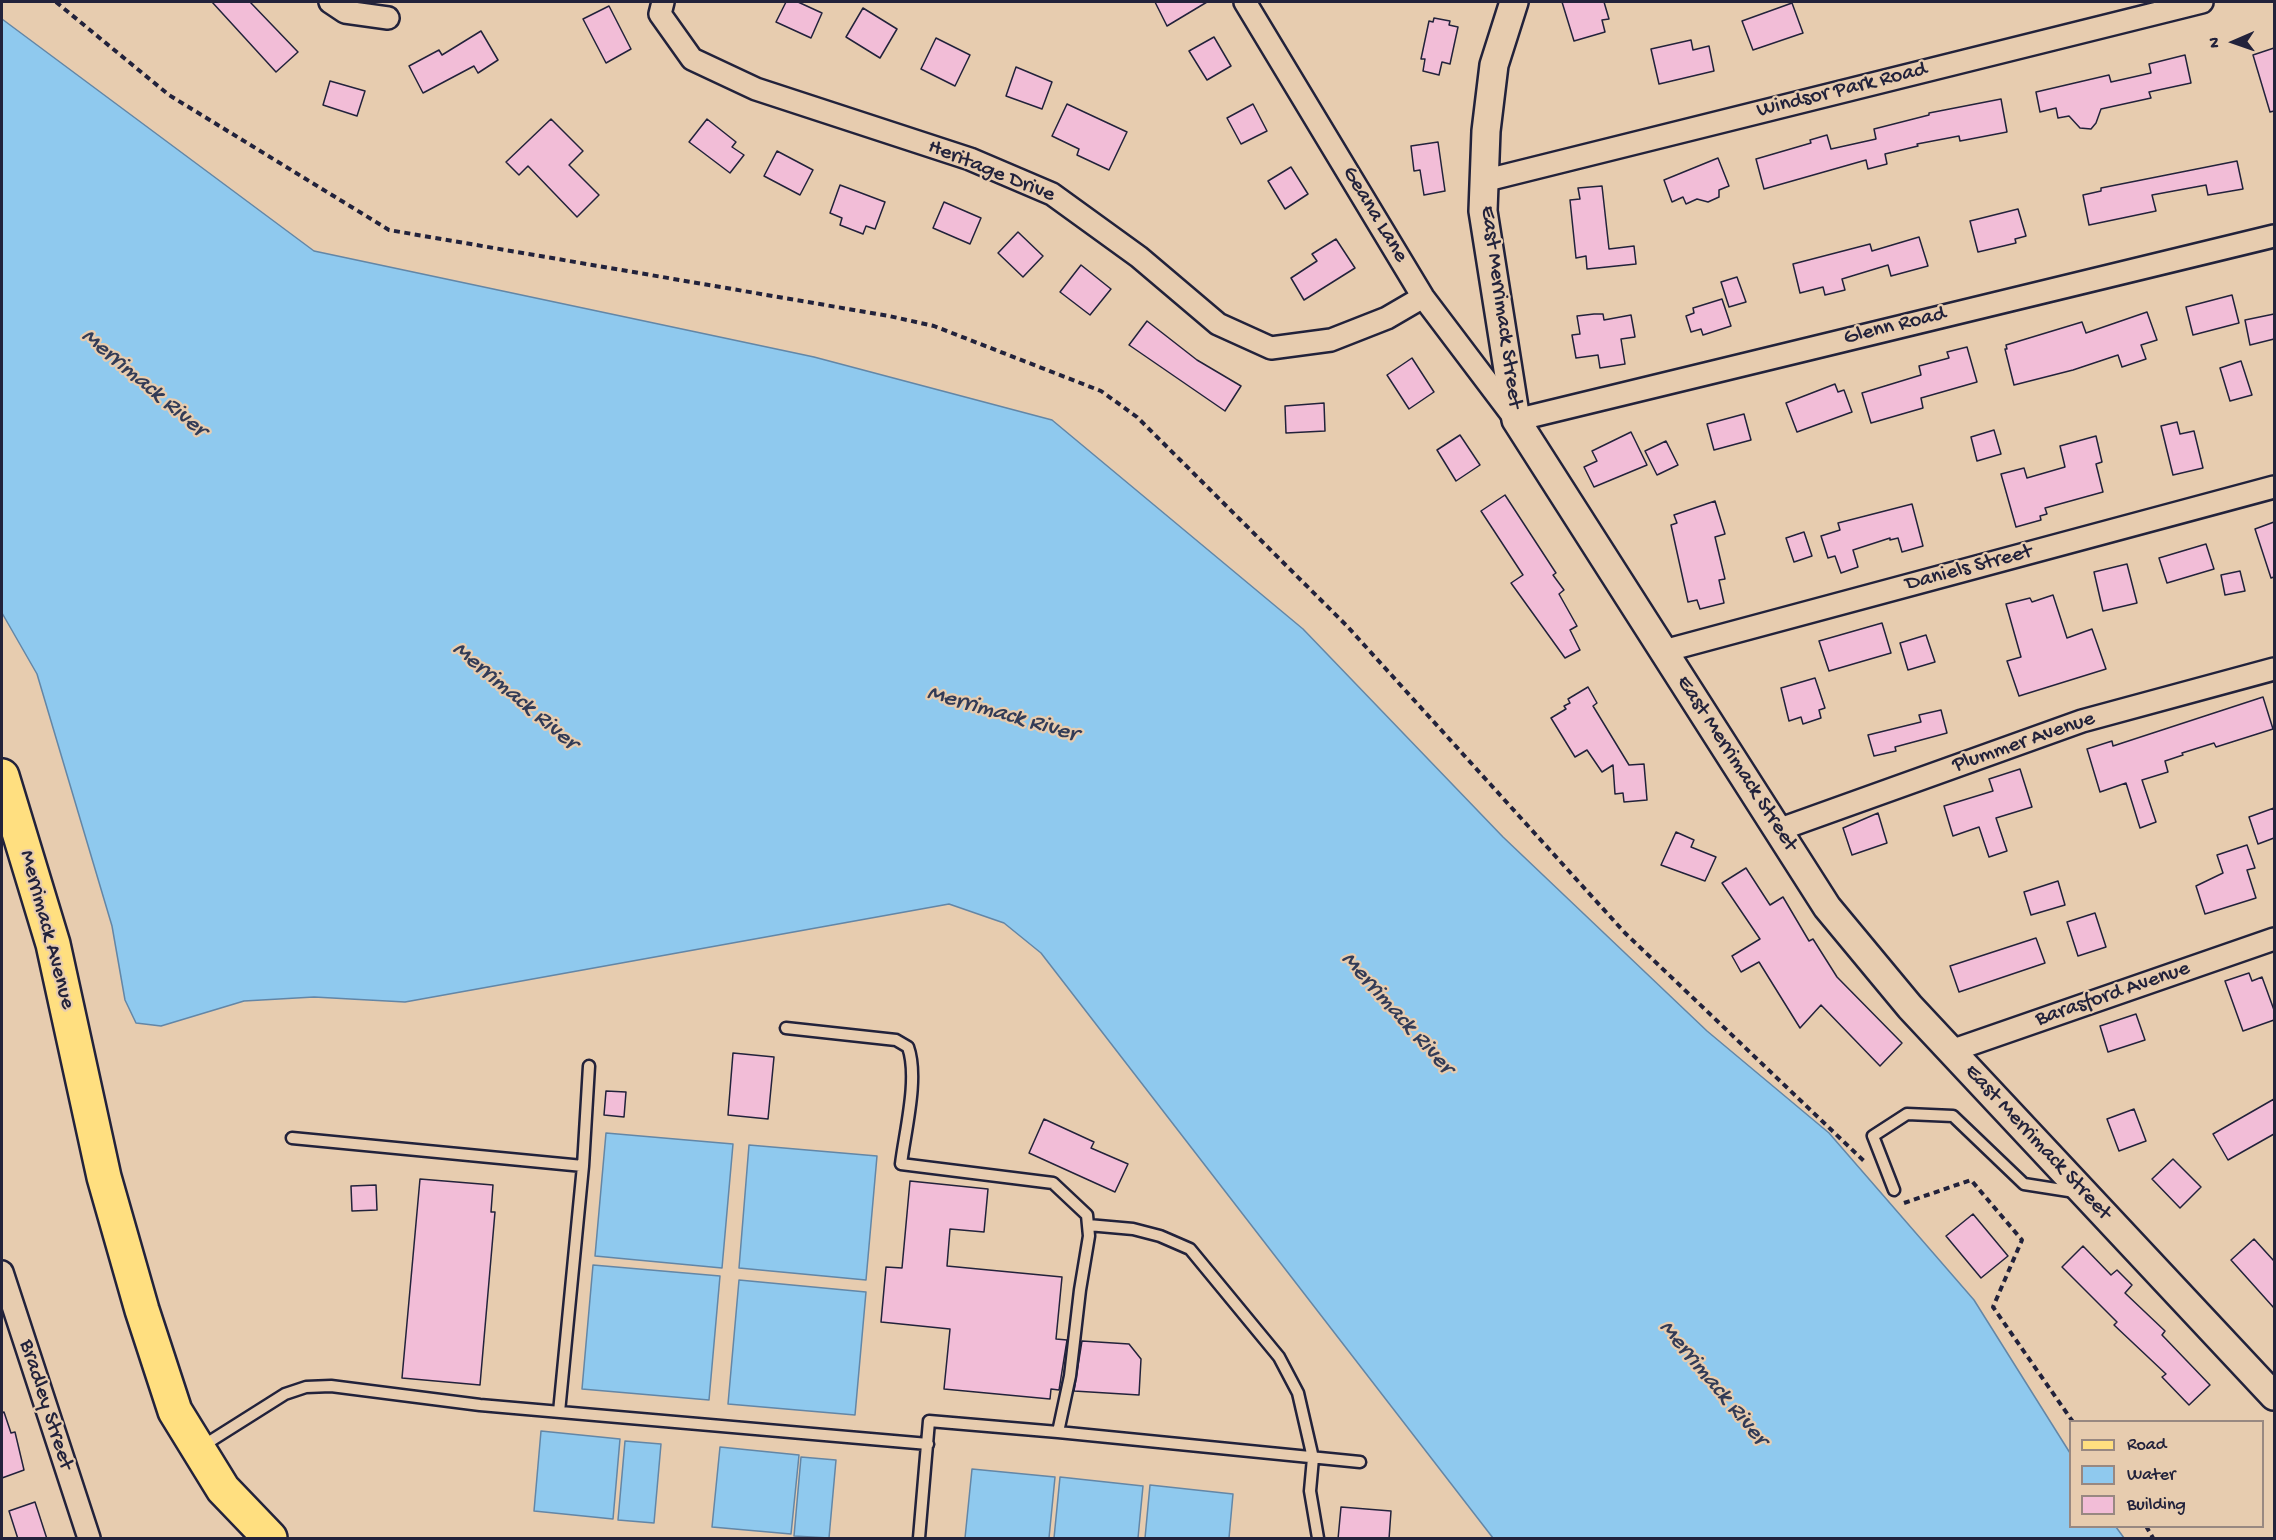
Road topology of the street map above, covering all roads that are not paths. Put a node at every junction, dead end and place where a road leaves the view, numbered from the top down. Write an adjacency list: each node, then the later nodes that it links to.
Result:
1 (330, 2): 6 (street)
2 (663, 2): 9 (street, Heritage Drive)
3 (1245, 2): 9 (street, Geana Lane)
4 (1514, 2): 7 (street, East Merrimack Street)
5 (2202, 2): 7 (street, Windsor Park Road)
6 (388, 18)
7 (1483, 181): 10 (street, East Merrimack Street)
8 (2274, 236): 10 (street, Glenn Road)
9 (1423, 297): 10 (street, Geana Lane)
10 (1516, 420): 12 (street, East Merrimack Street)
11 (2274, 487): 12 (street, Daniels Street)
12 (1664, 651): 15 (street, East Merrimack Street)
13 (2274, 669): 15 (street, Plummer Avenue)
14 (2, 776): 30 (main road, Merrimack Avenue)
15 (1778, 830): 18 (street, East Merrimack Street)
16 (2274, 939): 18 (street, Barasford Avenue)
17 (786, 1028): 24 (lane)
18 (1951, 1051): 23 (street, East Merrimack Street)
19 (589, 1066): 21 (lane)
20 (292, 1138): 21 (lane)
21 (584, 1166): 27 (lane)
22 (1894, 1190): 23 (lane)
23 (2084, 1194): 26 (street, East Merrimack Street)
24 (1088, 1225): 28 (lane); 31 (lane)
25 (2, 1272): 33 (street, Bradley Street)
26 (2274, 1396)
27 (560, 1412): 29 (lane); 30 (lane)
28 (1058, 1432): 29 (lane); 31 (lane)
29 (928, 1444): 35 (lane)
30 (198, 1449): 34 (main road, Merrimack Avenue)
31 (1313, 1458): 32 (lane); 36 (lane)
32 (1360, 1462)
33 (89, 1539)
34 (270, 1539)
35 (919, 1539)
36 (1318, 1539)

